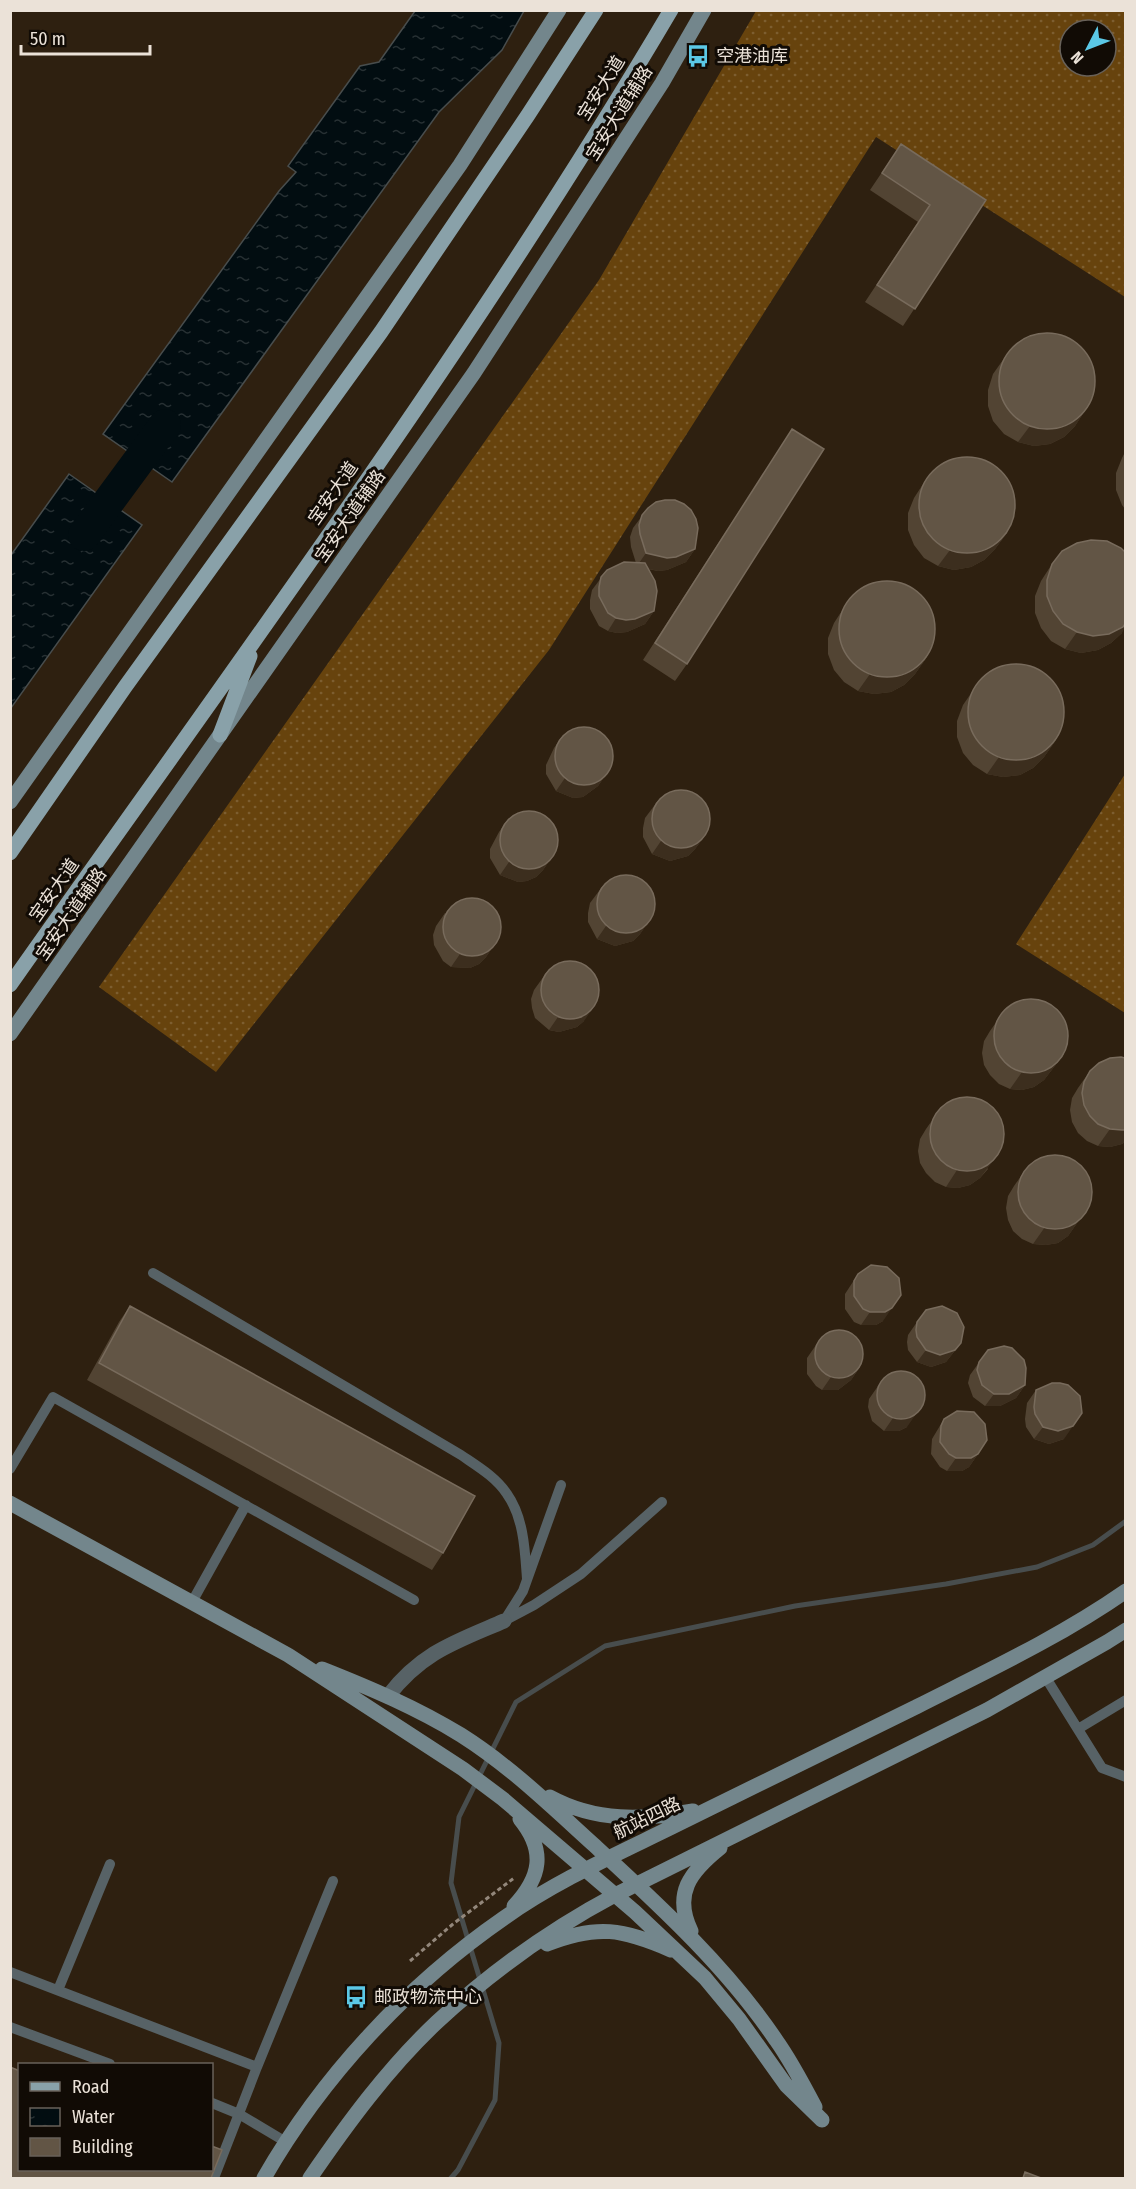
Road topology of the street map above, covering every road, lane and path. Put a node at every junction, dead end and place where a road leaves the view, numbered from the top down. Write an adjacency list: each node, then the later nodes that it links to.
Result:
1 (560, 10): 7 (street)
2 (596, 10): 8 (main road)
3 (671, 10): 5 (main road, 宝安大道)
4 (704, 10): 6 (street, 宝安大道辅路)
5 (256, 637): 6 (main road); 9 (main road, 宝安大道)
6 (220, 735): 10 (street, 宝安大道辅路)
7 (10, 802)
8 (10, 853)
9 (10, 986)
10 (10, 1034)
11 (153, 1273): 17 (lane)
12 (10, 1469): 16 (lane)
13 (561, 1485): 17 (lane)
14 (662, 1502): 21 (lane)
15 (10, 1503): 20 (street)
16 (246, 1505): 19 (lane); 20 (lane)
17 (527, 1580): 21 (lane)
18 (1125, 1591): 31 (street, 航站四路)
19 (414, 1600)
20 (192, 1602): 23 (street)
21 (504, 1621): 25 (street)
22 (1125, 1630): 24 (street)
23 (288, 1655): 25 (street); 30 (street)
24 (1046, 1678): 27 (lane); 32 (street)
25 (388, 1696): 29 (street)
26 (1125, 1700): 27 (lane)
27 (1078, 1729): 28 (lane)
28 (1125, 1777)
29 (527, 1784): 31 (street); 33 (street)
30 (502, 1799): 35 (street); 40 (street)
31 (710, 1808): 33 (street, 航站四路)
32 (745, 1830): 38 (street); 41 (street)
33 (609, 1859): 35 (street, 航站四路); 38 (street)
34 (110, 1864): 46 (lane)
35 (587, 1870): 39 (street); 40 (street, 航站四路)
36 (519, 1871): 44 (path)
37 (333, 1881): 49 (lane)
38 (636, 1884): 39 (street); 41 (street)
39 (615, 1894): 42 (street); 43 (street)
40 (505, 1917): 52 (street, 航站四路)
41 (698, 1945): 43 (street)
42 (522, 1954): 43 (street); 55 (street)
43 (681, 1954)
44 (410, 1961)
45 (10, 1972): 46 (lane)
46 (58, 1990): 49 (lane)
47 (10, 2026): 48 (lane)
48 (107, 2063)
49 (257, 2067): 51 (lane)
50 (213, 2103): 51 (lane)
51 (239, 2114): 52 (lane); 53 (lane)
52 (286, 2142): 54 (street, 航站四路)
53 (214, 2178)
54 (264, 2178)
55 (310, 2178)

